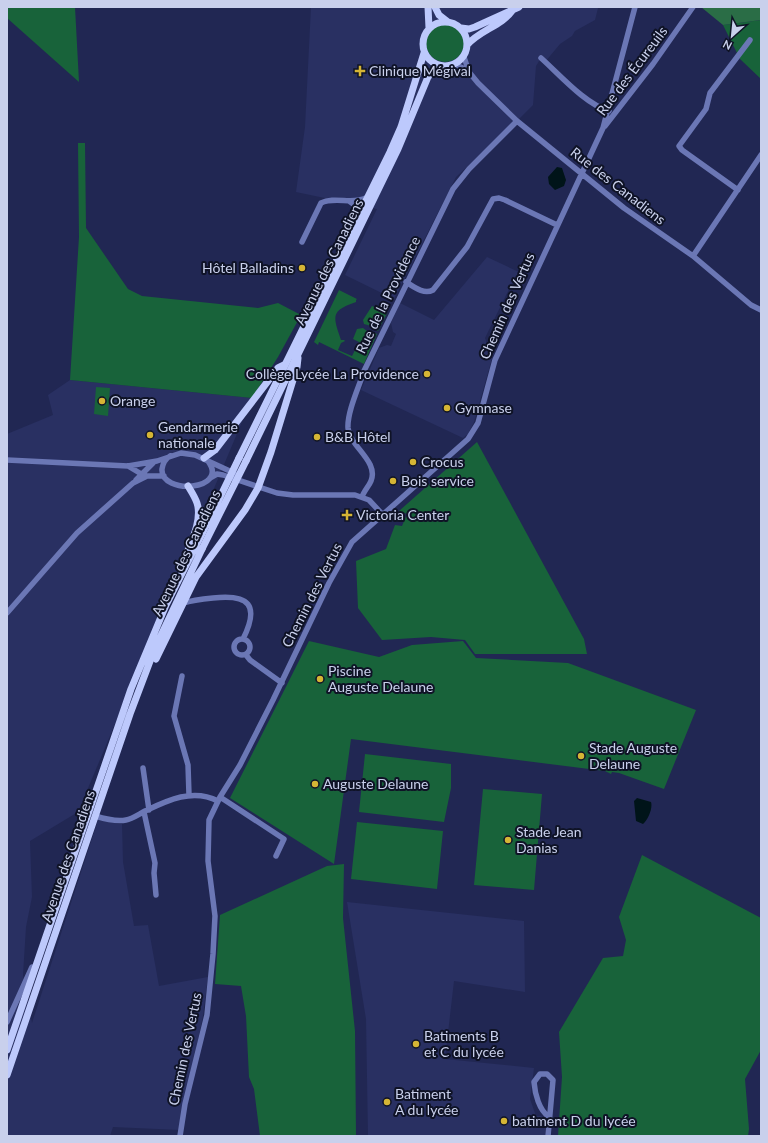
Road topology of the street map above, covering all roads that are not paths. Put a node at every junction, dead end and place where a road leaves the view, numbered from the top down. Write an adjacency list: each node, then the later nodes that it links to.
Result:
1 (428, 7): 7 (main road)
2 (435, 7): 6 (main road)
3 (635, 7): 17 (street, Chemin des Vertus)
4 (693, 7): 19 (street, Rue des Écureuils)
5 (516, 9): 8 (main road); 10 (main road)
6 (448, 22): 7 (main road); 8 (main road)
7 (429, 28): 11 (main road)
8 (461, 28): 10 (main road)
9 (750, 40): 22 (street)
10 (467, 45): 12 (main road)
11 (424, 53): 15 (main road); 23 (main road, Avenue des Canadiens)
12 (464, 57): 14 (main road); 16 (street, Rue des Canadiens)
13 (541, 58): 17 (street)
14 (454, 64): 15 (main road); 16 (street, Rue des Canadiens)
15 (440, 66): 31 (main road, Avenue des Canadiens)
16 (469, 72): 18 (street, Rue des Canadiens)
17 (609, 111): 19 (street, Chemin des Vertus)
18 (517, 121): 21 (street, Rue des Canadiens); 29 (street, Rue de la Providence)
19 (603, 128): 21 (street, Chemin des Vertus)
20 (761, 155): 22 (street)
21 (581, 173): 26 (street, Chemin des Vertus); 28 (street, Rue des Canadiens)
22 (738, 190): 28 (street)
23 (366, 198): 24 (street); 25 (main road, Avenue des Canadiens)
24 (349, 201): 25 (street); 27 (street)
25 (359, 215): 32 (main road, Avenue des Canadiens)
26 (557, 225): 29 (street); 46 (street, Chemin des Vertus)
27 (302, 242)
28 (692, 256): 30 (street, Rue des Canadiens)
29 (406, 282): 45 (street, Rue de la Providence)
30 (761, 310)
31 (298, 354): 36 (main road, Avenue des Canadiens); 44 (main road)
32 (284, 365): 35 (main road); 36 (main road, Avenue des Canadiens)
33 (170, 456): 35 (street); 37 (street); 40 (street)
34 (7, 460): 38 (street)
35 (206, 460): 41 (street); 42 (street)
36 (242, 460): 48 (main road, Avenue des Canadiens, bridge); 52 (main road, Avenue des Canadiens, bridge)
37 (154, 462): 38 (street); 39 (street)
38 (128, 466): 39 (street)
39 (144, 475): 40 (street); 49 (street)
40 (164, 476): 43 (street)
41 (210, 478): 42 (street); 43 (street)
42 (245, 482): 44 (street)
43 (188, 486): 48 (main road)
44 (258, 488): 45 (street); 47 (main road)
45 (362, 497): 46 (street)
46 (383, 516): 54 (street, Chemin des Vertus)
47 (183, 603): 50 (street); 52 (main road)
48 (166, 605): 62 (main road, Avenue des Canadiens)
49 (7, 613)
50 (243, 639): 51 (street); 51 (street)
51 (246, 655): 54 (street)
52 (148, 666): 59 (main road, Avenue des Canadiens)
53 (182, 676): 56 (street)
54 (282, 683): 57 (street, Chemin des Vertus)
55 (144, 768): 58 (street)
56 (189, 795): 57 (street); 58 (street)
57 (219, 799): 60 (street); 67 (street, Chemin des Vertus)
58 (146, 811): 59 (street); 61 (street)
59 (95, 816): 65 (main road, Avenue des Canadiens)
60 (276, 856)
61 (156, 895)
62 (44, 942): 63 (street); 64 (main road, Avenue des Canadiens)
63 (7, 1022)
64 (7, 1050)
65 (7, 1075)
66 (549, 1117): 66 (street); 68 (street)
67 (180, 1136)
68 (548, 1136)

